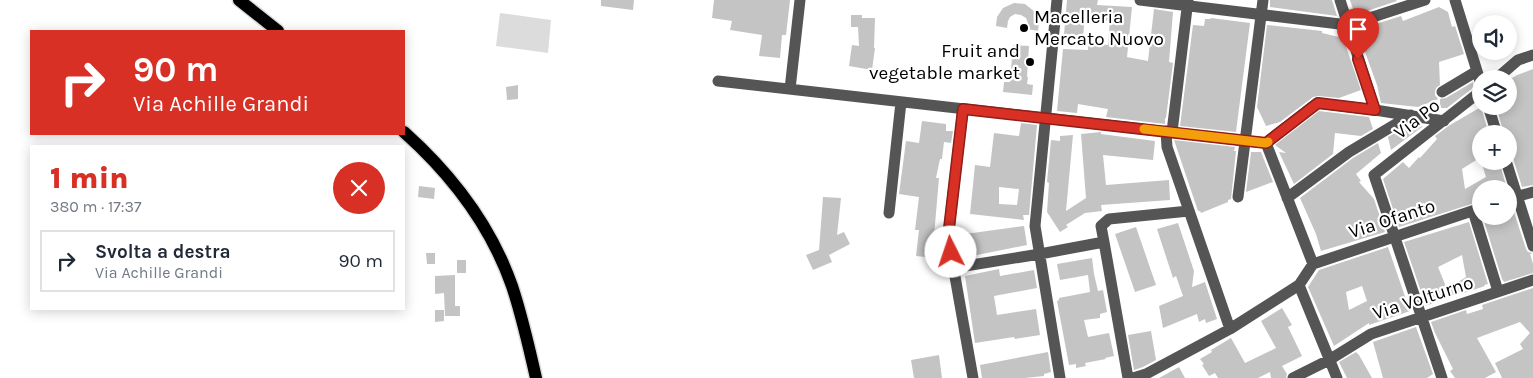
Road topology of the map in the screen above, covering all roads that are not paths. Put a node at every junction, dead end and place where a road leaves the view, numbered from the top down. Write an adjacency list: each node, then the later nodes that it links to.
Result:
1 (239, 0): 12 (main road)
2 (800, 0): 18 (street)
3 (1057, 0): 25 (street)
4 (1140, 0): 9 (street)
5 (1263, 0): 10 (street)
6 (1340, 0): 11 (street)
7 (1425, 0): 11 (street)
8 (1455, 0): 14 (street)
9 (1187, 3): 10 (street); 27 (street)
10 (1261, 14): 11 (street); 29 (street)
11 (1348, 25): 23 (street)
12 (277, 30)
13 (1533, 55): 15 (street)
14 (1477, 70)
15 (1506, 70)
16 (1472, 74): 19 (street)
17 (718, 81): 18 (street)
18 (790, 89): 21 (street)
19 (1442, 92)
20 (1472, 99): 26 (street, Via Po)
21 (901, 102): 22 (street); 38 (street)
22 (963, 109): 25 (street); 45 (street)
23 (1375, 110): 24 (street); 30 (street)
24 (1411, 115): 26 (street); 34 (street)
25 (1046, 118): 27 (street); 43 (street)
26 (1444, 121): 40 (street, Via Po)
27 (1169, 132): 29 (street); 36 (street)
28 (405, 133): 52 (main road)
29 (1245, 141): 30 (street); 32 (street)
30 (1266, 143): 34 (street)
31 (1533, 192): 33 (street)
32 (1238, 197)
33 (1517, 197)
34 (1287, 198): 44 (street)
35 (1517, 208): 42 (street)
36 (1189, 211): 41 (street); 50 (street)
37 (1472, 212): 40 (street, Via Ofanto)
38 (889, 213)
39 (1481, 225): 48 (street)
40 (1394, 237): 44 (street, Via Ofanto); 49 (street)
41 (1104, 242): 43 (street); 55 (street)
42 (1533, 246)
43 (1040, 254): 45 (street); 54 (street)
44 (1313, 264): 47 (street)
45 (953, 268): 53 (street)
46 (1533, 280): 48 (street, Via Volturno)
47 (1299, 285): 50 (street); 51 (street)
48 (1498, 292): 49 (street, Via Volturno)
49 (1421, 317): 51 (street, Via Volturno); 59 (street)
50 (1230, 329): 56 (street)
51 (1329, 360): 57 (street, Via Volturno); 58 (street)
52 (536, 378)
53 (973, 378)
54 (1060, 378)
55 (1128, 378)
56 (1133, 378)
57 (1293, 378)
58 (1337, 378)
59 (1442, 378)

